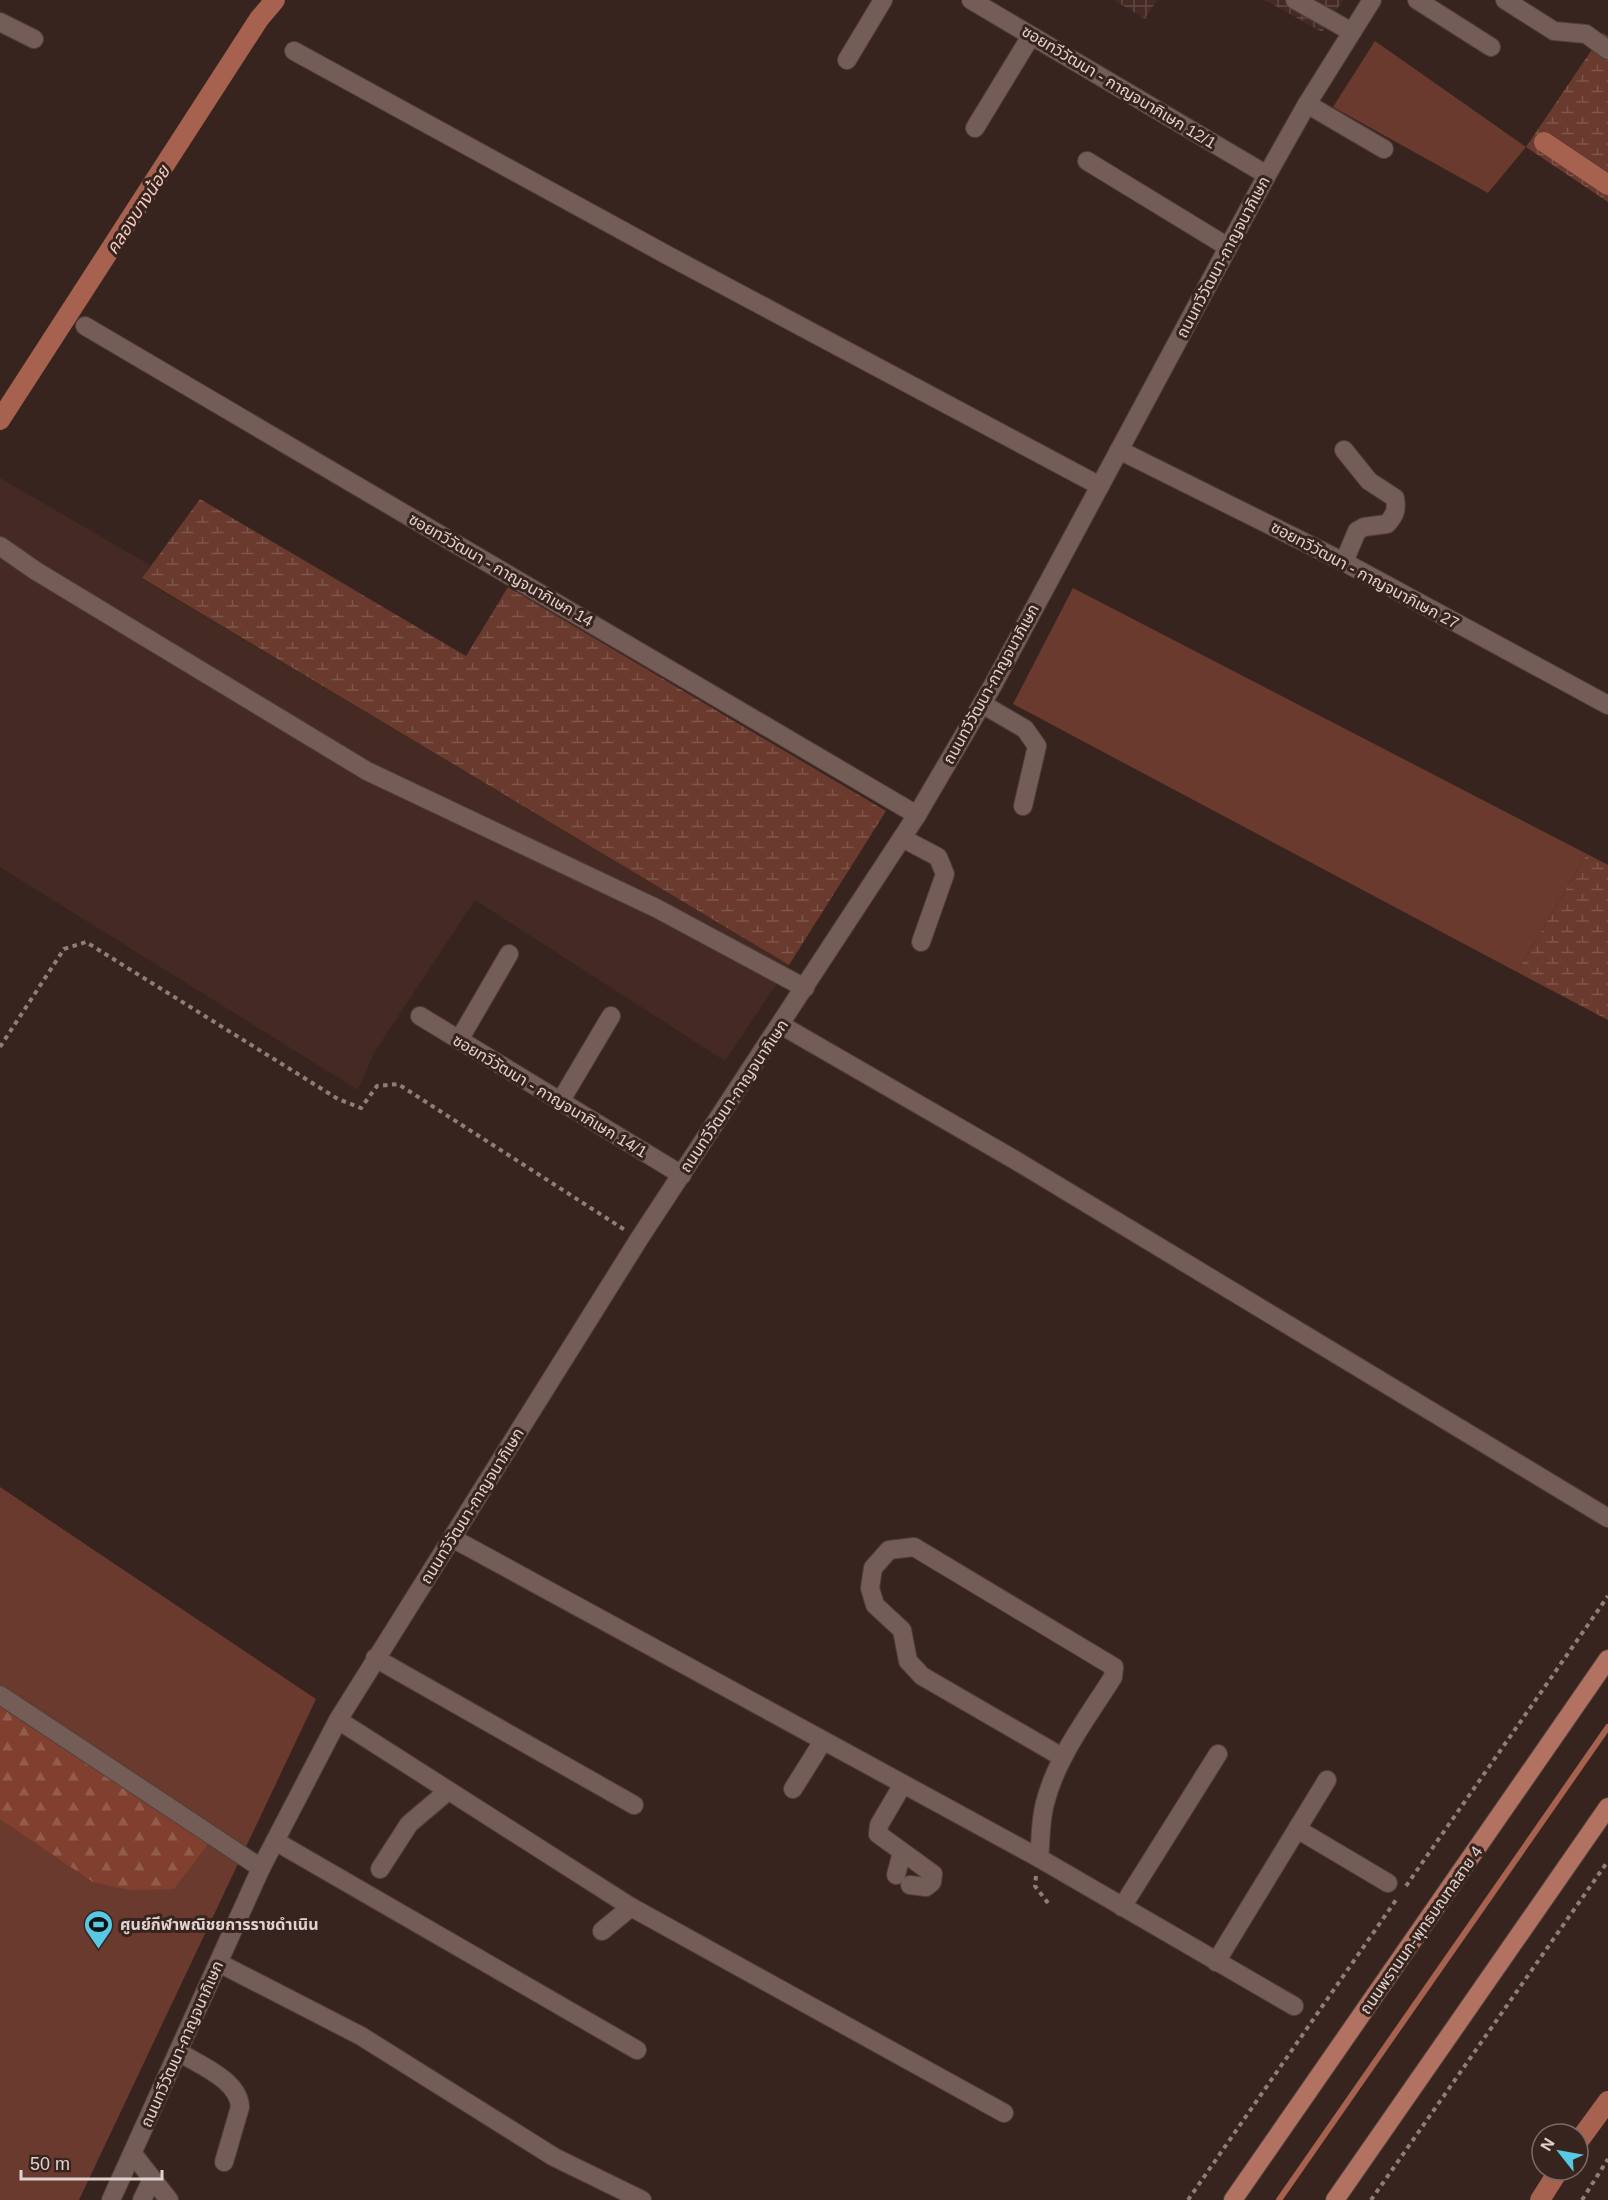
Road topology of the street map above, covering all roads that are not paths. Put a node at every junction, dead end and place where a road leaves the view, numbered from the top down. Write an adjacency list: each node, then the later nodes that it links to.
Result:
1 (883, 0): 14 (street)
2 (971, 0): 9 (street, ซอยทวีวัฒนา - กาญจนาภิเษก 12/1)
3 (1295, 0): 8 (street)
4 (1372, 0): 8 (street, ถนนทวีวัฒนา-กาญจนาภิเษก)
5 (1417, 0): 11 (street)
6 (1505, 0): 12 (street)
7 (0, 22): 10 (street)
8 (1353, 32): 15 (street, ถนนทวีวัฒนา-กาญจนาภิเษก)
9 (1031, 36): 16 (street); 19 (street, ซอยทวีวัฒนา - กาญจนาภิเษก 12/1)
10 (34, 39)
11 (1491, 47)
12 (1608, 50)
13 (294, 51): 24 (street)
14 (847, 60)
15 (1307, 104): 17 (street); 19 (street, ถนนทวีวัฒนา-กาญจนาภิเษก)
16 (975, 128)
17 (1384, 149)
18 (1087, 161): 20 (street)
19 (1267, 175): 20 (street, ถนนทวีวัฒนา-กาญจนาภิเษก)
20 (1228, 247): 22 (street, ถนนทวีวัฒนา-กาญจนาภิเษก)
21 (85, 326): 30 (street, ซอยทวีวัฒนา - กาญจนาภิเษก 14)
22 (1119, 450): 24 (street, ถนนทวีวัฒนา-กาญจนาภิเษก); 26 (street, ซอยทวีวัฒนา - กาญจนาภิเษก 27)
23 (1344, 450): 26 (street)
24 (1100, 486): 27 (street, ถนนทวีวัฒนา-กาญจนาภิเษก)
25 (0, 546): 34 (street)
26 (1344, 562): 28 (street, ซอยทวีวัฒนา - กาญจนาภิเษก 27)
27 (982, 705): 29 (street); 30 (street, ถนนทวีวัฒนา-กาญจนาภิเษก)
28 (1608, 705)
29 (1023, 806)
30 (917, 814): 31 (street, ถนนทวีวัฒนา-กาญจนาภิเษก)
31 (902, 838): 32 (street); 34 (street, ถนนทวีวัฒนา-กาญจนาภิเษก)
32 (921, 942)
33 (509, 954): 38 (street)
34 (805, 988): 37 (street, ถนนทวีวัฒนา-กาญจนาภิเษก)
35 (420, 1016): 38 (street, ซอยทวีวัฒนา - กาญจนาภิเษก 14/1)
36 (611, 1016): 39 (street)
37 (781, 1025): 40 (street, ถนนทวีวัฒนา-กาญจนาภิเษก); 41 (street)
38 (459, 1040): 39 (street, ซอยทวีวัฒนา - กาญจนาภิเษก 14/1)
39 (560, 1102): 40 (street, ซอยทวีวัฒนา - กาญจนาภิเษก 14/1)
40 (681, 1175): 42 (street, ถนนทวีวัฒนา-กาญจนาภิเษก)
41 (1608, 1518)
42 (452, 1538): 43 (street, ถนนทวีวัฒนา-กาญจนาภิเษก); 47 (street)
43 (375, 1658): 46 (street, ถนนทวีวัฒนา-กาญจนาภิเษก); 54 (street)
44 (1608, 1659): 79 (main road, ถนนพรานนก-พุทธมณฑลสาย 4)
45 (0, 1695): 60 (street)
46 (338, 1720): 53 (street); 57 (street, ถนนทวีวัฒนา-กาญจนาภิเษก)
47 (823, 1741): 51 (street); 52 (street)
48 (1218, 1755): 64 (street)
49 (1062, 1757): 49 (street); 59 (street)
50 (1327, 1780): 56 (street)
51 (903, 1784): 58 (street); 59 (street)
52 (794, 1789)
53 (448, 1791): 61 (street); 63 (street)
54 (634, 1805)
55 (1608, 1807): 80 (main road)
56 (1297, 1829): 62 (street); 66 (street)
57 (275, 1841): 60 (street, ถนนทวีวัฒนา-กาญจนาภิเษก); 69 (street)
58 (902, 1852): 58 (street)
59 (1040, 1858): 64 (street)
60 (261, 1868): 67 (street, ถนนทวีวัฒนา-กาญจนาภิเษก)
61 (380, 1869)
62 (1388, 1883)
63 (631, 1907): 65 (street); 71 (street)
64 (1122, 1907): 66 (street)
65 (602, 1931)
66 (1216, 1962): 68 (street)
67 (219, 1963): 70 (street, ถนนทวีวัฒนา-กาญจนาภิเษก); 78 (street)
68 (1294, 2006)
69 (637, 2050)
70 (179, 2052): 72 (street, ถนนทวีวัฒนา-กาญจนาภิเษก); 73 (street)
71 (1004, 2113)
72 (133, 2154): 74 (street); 75 (street, ถนนทวีวัฒนา-กาญจนาภิเษก)
73 (224, 2162)
74 (152, 2179): 76 (street); 77 (street)
75 (111, 2200)
76 (142, 2200)
77 (169, 2200)
78 (642, 2200)
79 (1233, 2200)
80 (1335, 2200)

